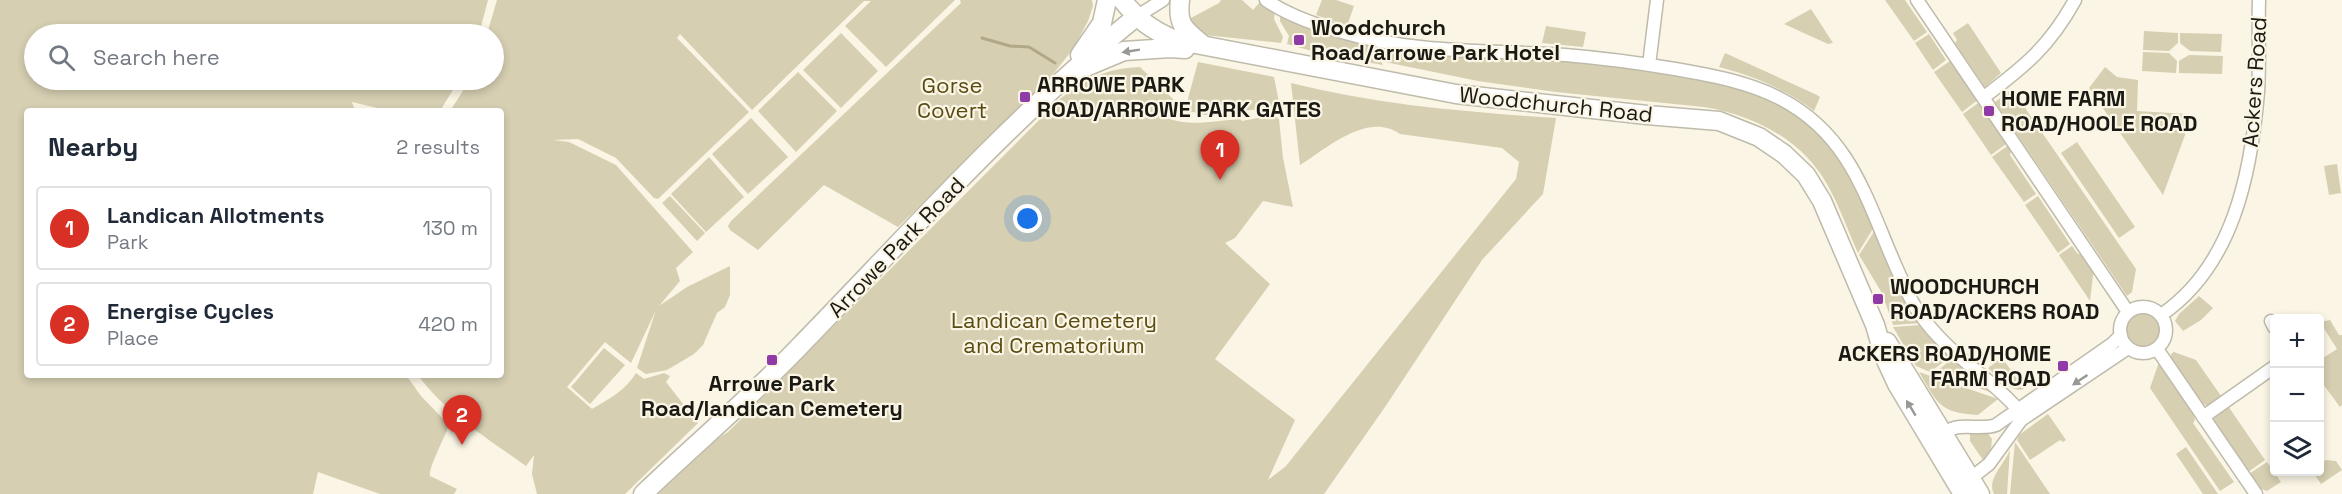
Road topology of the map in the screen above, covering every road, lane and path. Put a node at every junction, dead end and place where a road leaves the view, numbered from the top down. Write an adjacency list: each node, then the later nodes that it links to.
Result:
1 (1107, 0): 14 (main road)
2 (1122, 0): 10 (main road)
3 (1163, 0): 10 (street)
4 (1180, 0): 11 (main road)
5 (1266, 0): 13 (street)
6 (1657, 0): 13 (street)
7 (1917, 0): 15 (street)
8 (2074, 0): 15 (street)
9 (2259, 0): 17 (street, Ackers Road)
10 (1136, 17): 11 (main road, Woodchurch Road); 14 (main road, Arrowe Park Road)
11 (1203, 45): 12 (main road, Woodchurch Road)
12 (1252, 54): 14 (main road, one-way to 14); 18 (main road, Woodchurch Road)
13 (1649, 65): 23 (street)
14 (1068, 74): 29 (main road, Arrowe Park Road)
15 (1984, 97): 16 (street)
16 (2128, 312): 17 (street); 19 (street)
17 (2161, 315): 21 (street)
18 (1875, 325): 26 (main road, Woodchurch Road); 28 (main road, Woodchurch Road, one-way to 18)
19 (2121, 335): 20 (street); 23 (street)
20 (2128, 348): 21 (street); 23 (street, one-way to 23)
21 (2157, 349): 24 (street)
22 (2273, 368): 24 (street)
23 (2019, 414): 25 (street); 27 (street)
24 (2203, 417): 30 (street)
25 (1989, 428): 26 (street); 27 (street)
26 (1943, 434): 28 (main road, Woodchurch Road)
27 (2004, 443): 28 (street)
28 (1969, 490)
29 (643, 494)
30 (2256, 494)

